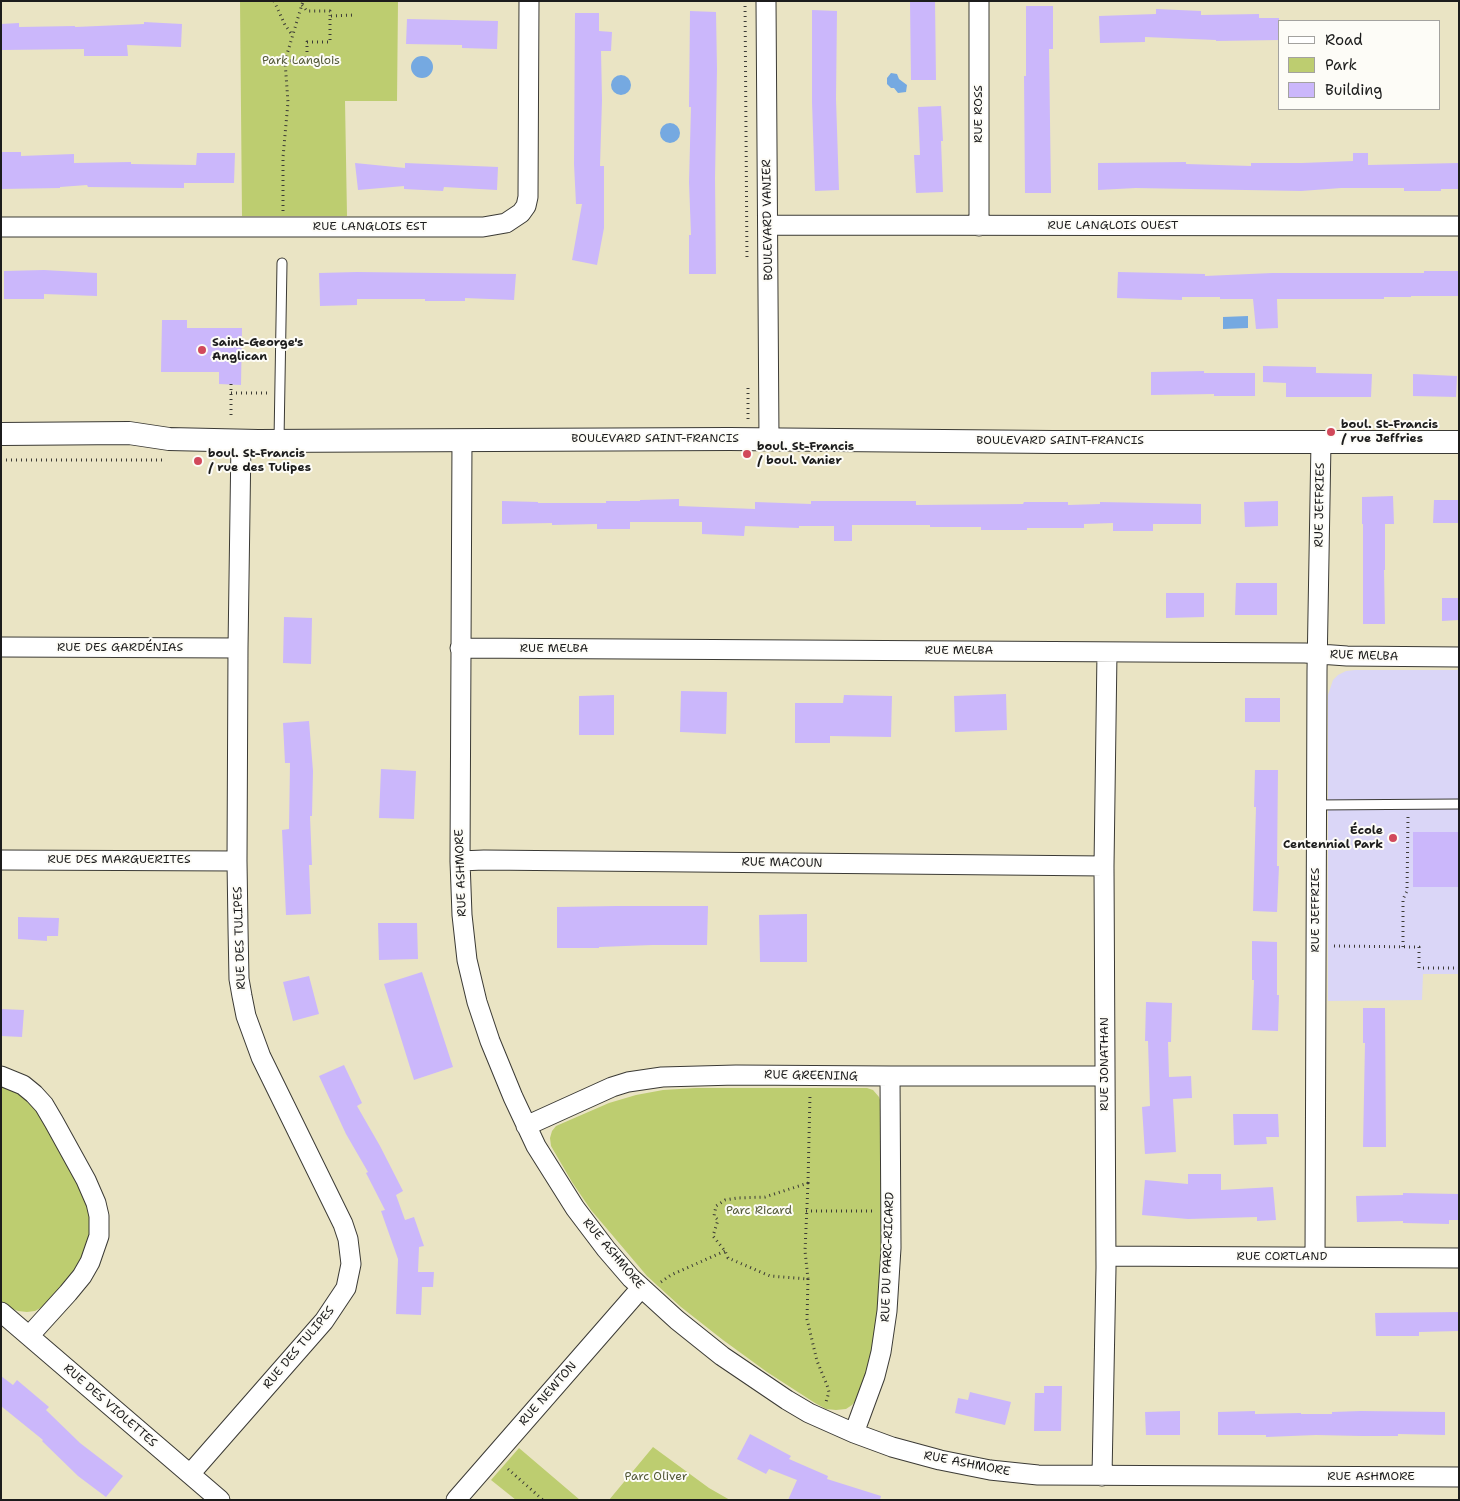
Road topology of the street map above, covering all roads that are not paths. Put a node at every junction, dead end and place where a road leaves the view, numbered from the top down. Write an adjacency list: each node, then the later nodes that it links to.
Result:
1 (529, 1): 7 (street, RUE LANGLOIS EST)
2 (766, 1): 4 (street, BOULEVARD VANIER)
3 (979, 1): 5 (street, RUE ROSS)
4 (768, 226): 5 (street, RUE LANGLOIS OUEST); 10 (street, BOULEVARD VANIER)
5 (979, 226): 6 (street, RUE LANGLOIS OUEST)
6 (1459, 226)
7 (1, 227)
8 (282, 263): 11 (lane)
9 (1, 434): 13 (street, BOULEVARD SAINT-FRANCIS)
10 (770, 439): 12 (street, BOULEVARD SAINT-FRANCIS); 14 (street, BOULEVARD SAINT-FRANCIS)
11 (279, 440): 12 (street, BOULEVARD SAINT-FRANCIS); 13 (street, BOULEVARD SAINT-FRANCIS)
12 (462, 440): 18 (street, RUE ASHMORE)
13 (241, 441): 17 (street, RUE DES TULIPES)
14 (1320, 442): 15 (street, BOULEVARD SAINT-FRANCIS); 20 (street, RUE JEFFRIES)
15 (1459, 442)
16 (1, 647): 17 (street, RUE DES GARDÉNIAS)
17 (238, 648): 25 (street, RUE DES TULIPES)
18 (460, 648): 19 (street, RUE MELBA); 26 (street, RUE ASHMORE)
19 (1107, 652): 20 (street, RUE MELBA); 27 (street, RUE JONATHAN)
20 (1318, 654): 21 (street, RUE MELBA); 23 (street, RUE JEFFRIES)
21 (1459, 657)
22 (1459, 804): 23 (lane)
23 (1316, 805): 33 (street, RUE JEFFRIES)
24 (1, 860): 25 (street, RUE DES MARGUERITES)
25 (238, 861): 39 (street, RUE DES TULIPES)
26 (460, 861): 27 (street, RUE MACOUN); 31 (street, RUE ASHMORE)
27 (1104, 866): 30 (street, RUE JONATHAN)
28 (1, 1076): 37 (street)
29 (890, 1076): 30 (street, RUE GREENING); 31 (street, RUE GREENING); 38 (street, RUE DU PARC-RICARD)
30 (1105, 1076): 32 (street, RUE JONATHAN)
31 (526, 1126): 35 (street, RUE ASHMORE)
32 (1106, 1256): 33 (street, RUE CORTLAND); 40 (street, RUE JONATHAN)
33 (1315, 1257): 34 (street, RUE CORTLAND)
34 (1459, 1258)
35 (649, 1287): 38 (street, RUE ASHMORE); 43 (street, RUE NEWTON)
36 (1, 1312): 37 (street, RUE DES VIOLETTES)
37 (29, 1336): 39 (street, RUE DES VIOLETTES)
38 (854, 1433): 40 (street, RUE ASHMORE)
39 (190, 1474): 42 (street, RUE DES VIOLETTES)
40 (1102, 1476): 41 (street, RUE ASHMORE)
41 (1459, 1477)
42 (220, 1500)
43 (456, 1500)

